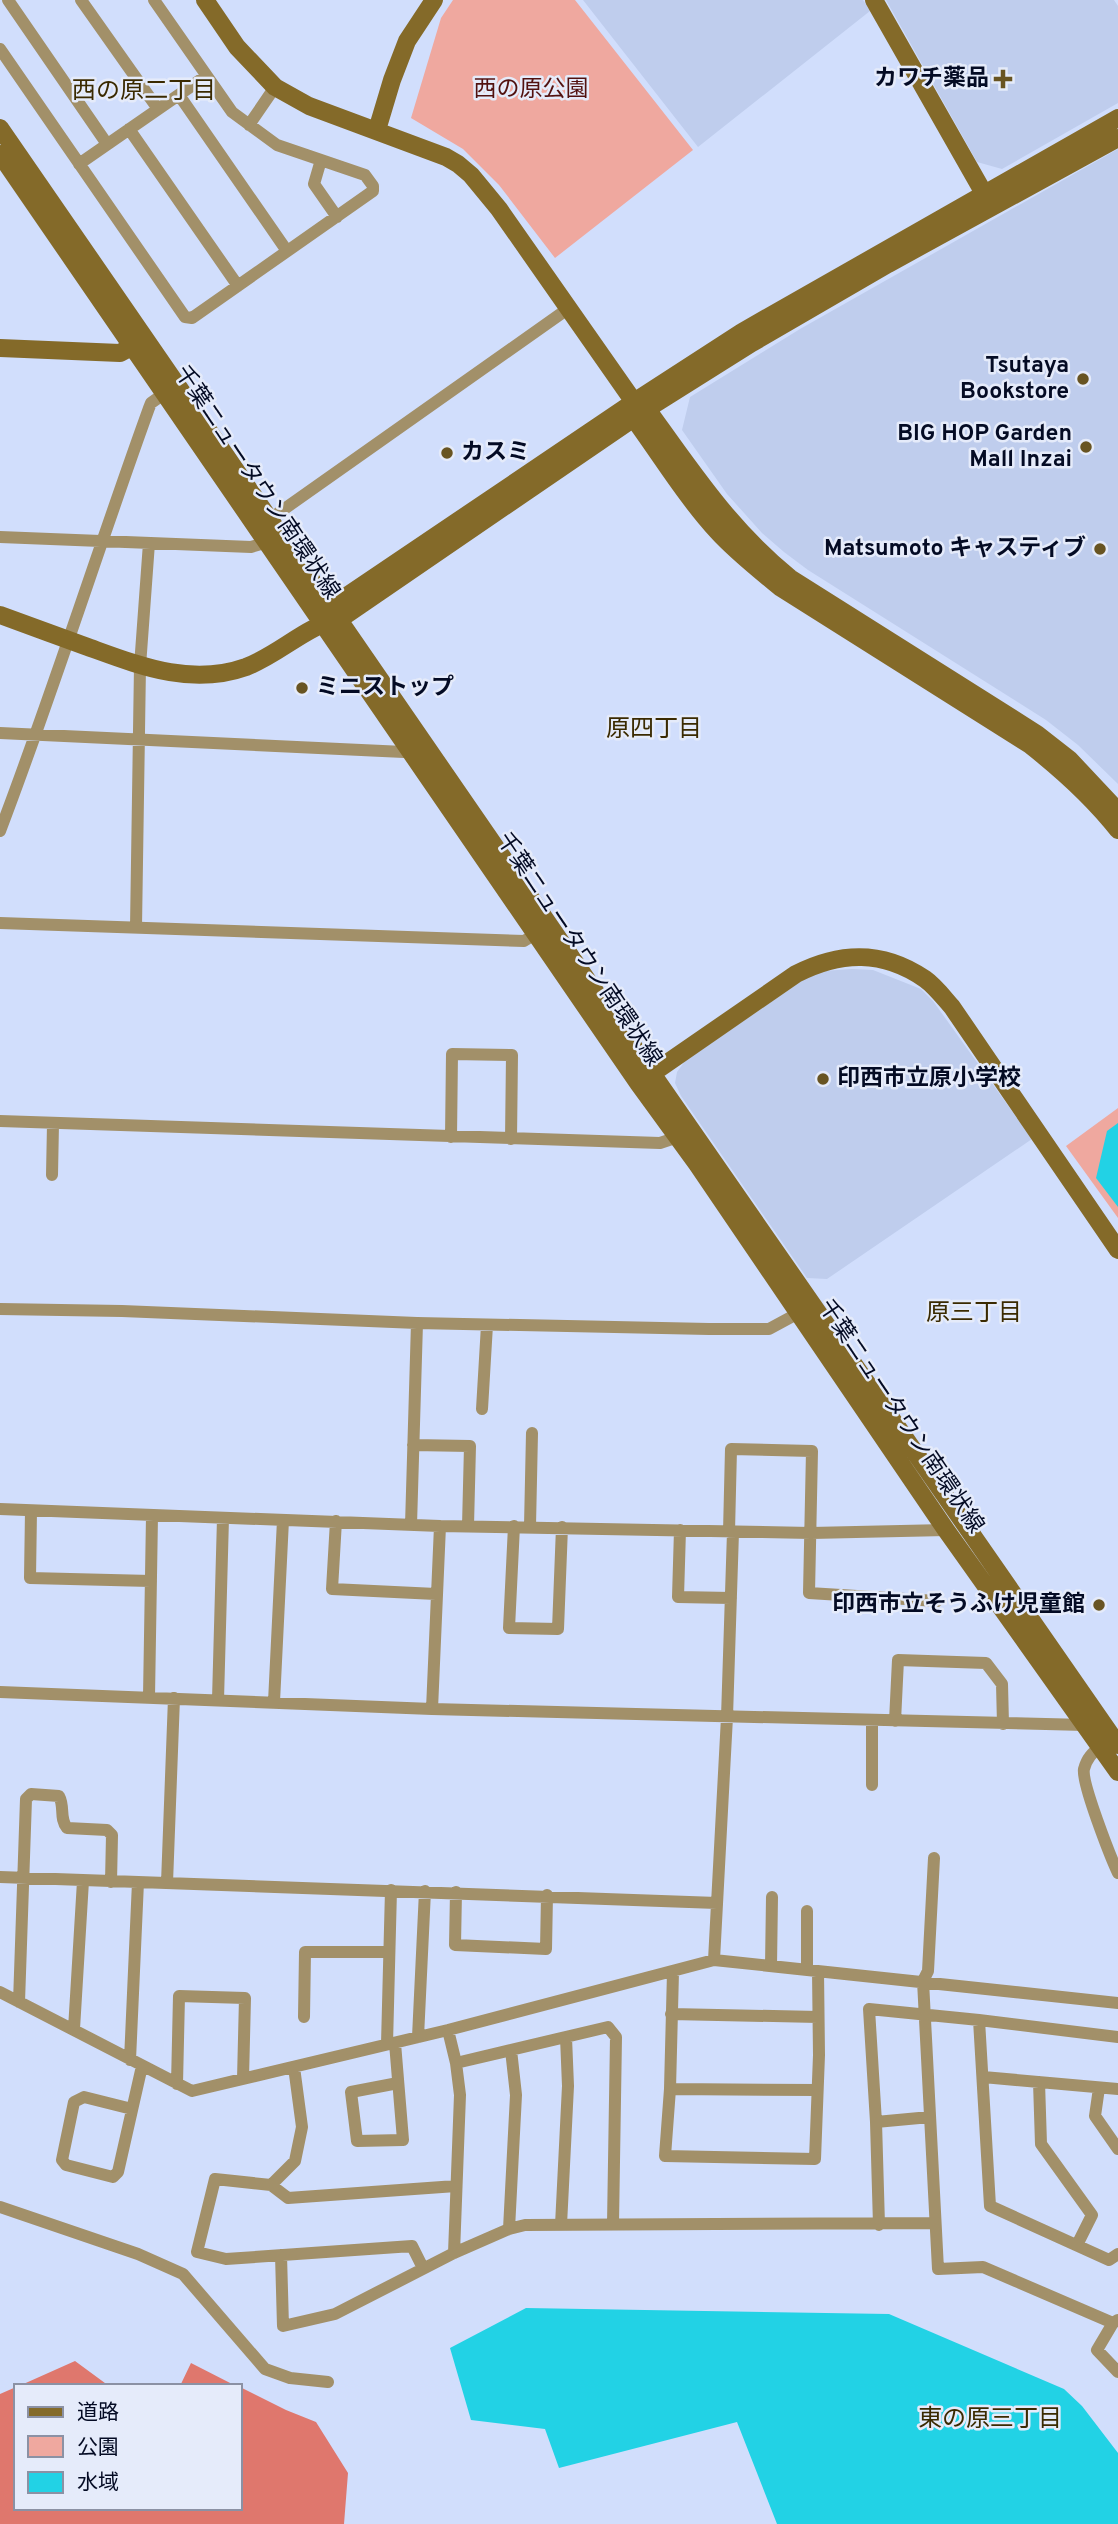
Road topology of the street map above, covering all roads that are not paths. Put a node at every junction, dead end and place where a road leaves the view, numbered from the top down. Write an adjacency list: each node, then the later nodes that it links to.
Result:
1 (8, 0): 18 (street)
2 (81, 0): 11 (street)
3 (154, 0): 8 (street)
4 (205, 0): 9 (street)
5 (434, 0): 16 (street)
6 (874, 0): 22 (street)
7 (0, 49): 21 (street)
8 (206, 76): 10 (street); 13 (street)
9 (275, 87): 13 (street); 16 (street)
10 (179, 95): 11 (street); 24 (street)
11 (158, 109): 15 (street)
12 (1118, 118): 22 (street)
13 (249, 125): 20 (street)
14 (0, 128): 31 (street, 千葉ニュータウン南環状線)
15 (129, 129): 18 (street); 25 (street)
16 (377, 130): 26 (street)
17 (1118, 138): 22 (street)
18 (107, 144): 21 (street)
19 (0, 154): 27 (street, 千葉ニュータウン南環状線)
20 (321, 160): 23 (street); 23 (street)
21 (79, 164): 25 (street)
22 (988, 201): 30 (street)
23 (337, 217): 24 (street)
24 (287, 251): 25 (street)
25 (238, 286)
26 (569, 308): 30 (street); 31 (street)
27 (133, 346): 28 (street); 29 (street, 千葉ニュータウン南環状線)
28 (0, 348)
29 (164, 393): 33 (street); 34 (street, 千葉ニュータウン南環状線)
30 (638, 410): 37 (street); 44 (street); 45 (street)
31 (270, 519): 37 (street, 千葉ニュータウン南環状線)
32 (0, 537): 33 (street)
33 (101, 540): 35 (street); 38 (street)
34 (268, 542): 35 (street); 37 (street, 千葉ニュータウン南環状線)
35 (149, 543): 39 (street)
36 (0, 615): 38 (street)
37 (331, 616): 39 (street); 43 (street, 千葉ニュータウン南環状線); 50 (street, 千葉ニュータウン南環状線)
38 (68, 639): 39 (street); 41 (street)
39 (140, 666): 42 (street)
40 (0, 733): 41 (street)
41 (37, 735): 42 (street); 46 (street)
42 (138, 741): 43 (street); 48 (street)
43 (409, 747): 49 (street, 千葉ニュータウン南環状線)
44 (1118, 811)
45 (1118, 830)
46 (0, 831)
47 (0, 923): 48 (street)
48 (136, 928): 49 (street)
49 (537, 933): 50 (street, 千葉ニュータウン南環状線)
50 (645, 1078): 54 (street, 千葉ニュータウン南環状線); 57 (street); 59 (street, 千葉ニュータウン南環状線)
51 (0, 1121): 52 (street)
52 (53, 1124): 53 (street); 56 (street)
53 (451, 1137): 55 (street); 55 (street)
54 (678, 1137): 55 (street); 59 (street, 千葉ニュータウン南環状線)
55 (511, 1139)
56 (52, 1175)
57 (1118, 1250)
58 (0, 1309): 60 (street)
59 (806, 1309): 61 (street); 78 (street, 千葉ニュータウン南環状線); 96 (street, 千葉ニュータウン南環状線)
60 (417, 1323): 61 (street); 64 (street)
61 (487, 1325): 62 (street)
62 (482, 1409)
63 (532, 1433): 75 (street)
64 (413, 1445): 71 (street); 73 (street)
65 (0, 1509): 66 (street)
66 (31, 1511): 67 (street); 81 (street)
67 (152, 1516): 68 (street); 81 (street)
68 (223, 1518): 69 (street); 88 (street)
69 (283, 1520): 70 (street); 89 (street)
70 (336, 1521): 71 (street); 82 (street)
71 (411, 1525): 72 (street)
72 (440, 1526): 73 (street); 82 (street)
73 (468, 1526): 74 (street)
74 (514, 1526): 75 (street); 76 (street)
75 (530, 1526): 76 (street)
76 (562, 1527): 77 (street)
77 (680, 1530): 79 (street); 83 (street)
78 (946, 1530): 80 (street); 95 (street, 千葉ニュータウン南環状線)
79 (731, 1532): 80 (street); 80 (street); 83 (street)
80 (811, 1533): 84 (street)
81 (151, 1581): 86 (street)
82 (436, 1594): 90 (street)
83 (731, 1598): 91 (street)
84 (937, 1601)
85 (0, 1692): 86 (street)
86 (149, 1697): 87 (street)
87 (173, 1698): 88 (street); 107 (street)
88 (218, 1700): 89 (street)
89 (274, 1702): 90 (street)
90 (432, 1709): 91 (street)
91 (727, 1717): 92 (street); 113 (street)
92 (872, 1721): 93 (street); 99 (street)
93 (895, 1721): 94 (street); 94 (street)
94 (1003, 1724): 95 (street)
95 (1085, 1725): 97 (street, 千葉ニュータウン南環状線)
96 (1112, 1725): 97 (street, 千葉ニュータウン南環状線)
97 (1113, 1745): 98 (street, 千葉ニュータウン南環状線); 101 (street)
98 (1118, 1772)
99 (872, 1784)
100 (934, 1858): 120 (street)
101 (1118, 1873)
102 (0, 1877): 103 (street)
103 (22, 1878): 104 (street); 105 (street); 122 (street)
104 (83, 1881): 105 (street); 129 (street)
105 (111, 1882): 106 (street)
106 (138, 1882): 107 (street); 136 (street)
107 (167, 1883): 108 (street)
108 (391, 1890): 109 (street); 115 (street)
109 (425, 1891): 110 (street); 131 (street)
110 (456, 1892): 111 (street); 111 (street)
111 (547, 1895): 113 (street)
112 (772, 1897): 117 (street)
113 (717, 1902): 116 (street)
114 (807, 1911): 118 (street)
115 (389, 1952): 126 (street); 134 (street)
116 (714, 1960): 117 (street); 119 (street)
117 (771, 1966): 118 (street)
118 (812, 1971): 120 (street); 127 (street)
119 (673, 1972): 124 (street); 130 (street)
120 (923, 1981): 123 (street); 125 (street)
121 (0, 1992): 122 (street)
122 (19, 2002): 129 (street)
123 (1118, 2003)
124 (671, 2014): 127 (street); 146 (street)
125 (924, 2014): 128 (street); 150 (street); 151 (street)
126 (304, 2017)
127 (818, 2017): 148 (street)
128 (979, 2020): 133 (street); 140 (street)
129 (74, 2029): 136 (street)
130 (448, 2029): 131 (street); 137 (street)
131 (418, 2037): 134 (street)
132 (566, 2037): 135 (street); 157 (street); 159 (street)
133 (1118, 2037)
134 (391, 2043): 139 (street); 143 (street)
135 (511, 2050): 137 (street); 160 (street)
136 (130, 2060): 138 (street)
137 (456, 2063): 154 (street)
138 (142, 2066): 144 (street); 149 (street)
139 (294, 2067): 141 (street); 153 (street)
140 (983, 2077): 142 (street); 161 (street)
141 (243, 2079): 144 (street); 144 (street)
142 (1040, 2082): 145 (street); 161 (street)
143 (398, 2083): 143 (street)
144 (177, 2084)
145 (1099, 2088): 147 (street); 152 (street)
146 (670, 2089): 148 (street); 148 (street)
147 (1118, 2089)
148 (817, 2090)
149 (132, 2109): 149 (street)
150 (930, 2117): 151 (street); 156 (street)
151 (876, 2122): 158 (street)
152 (1118, 2149)
153 (271, 2185): 154 (street); 164 (street)
154 (456, 2186): 162 (street)
155 (0, 2207): 168 (street)
156 (934, 2223): 158 (street); 166 (street)
157 (613, 2224): 158 (street); 159 (street)
158 (880, 2224)
159 (561, 2225): 160 (street)
160 (509, 2229): 162 (street)
161 (1077, 2245): 163 (street)
162 (454, 2253): 165 (street)
163 (1118, 2254)
164 (281, 2255): 165 (street); 165 (street)
165 (423, 2268)
166 (1115, 2321): 167 (street)
167 (1118, 2372)
168 (328, 2382)

